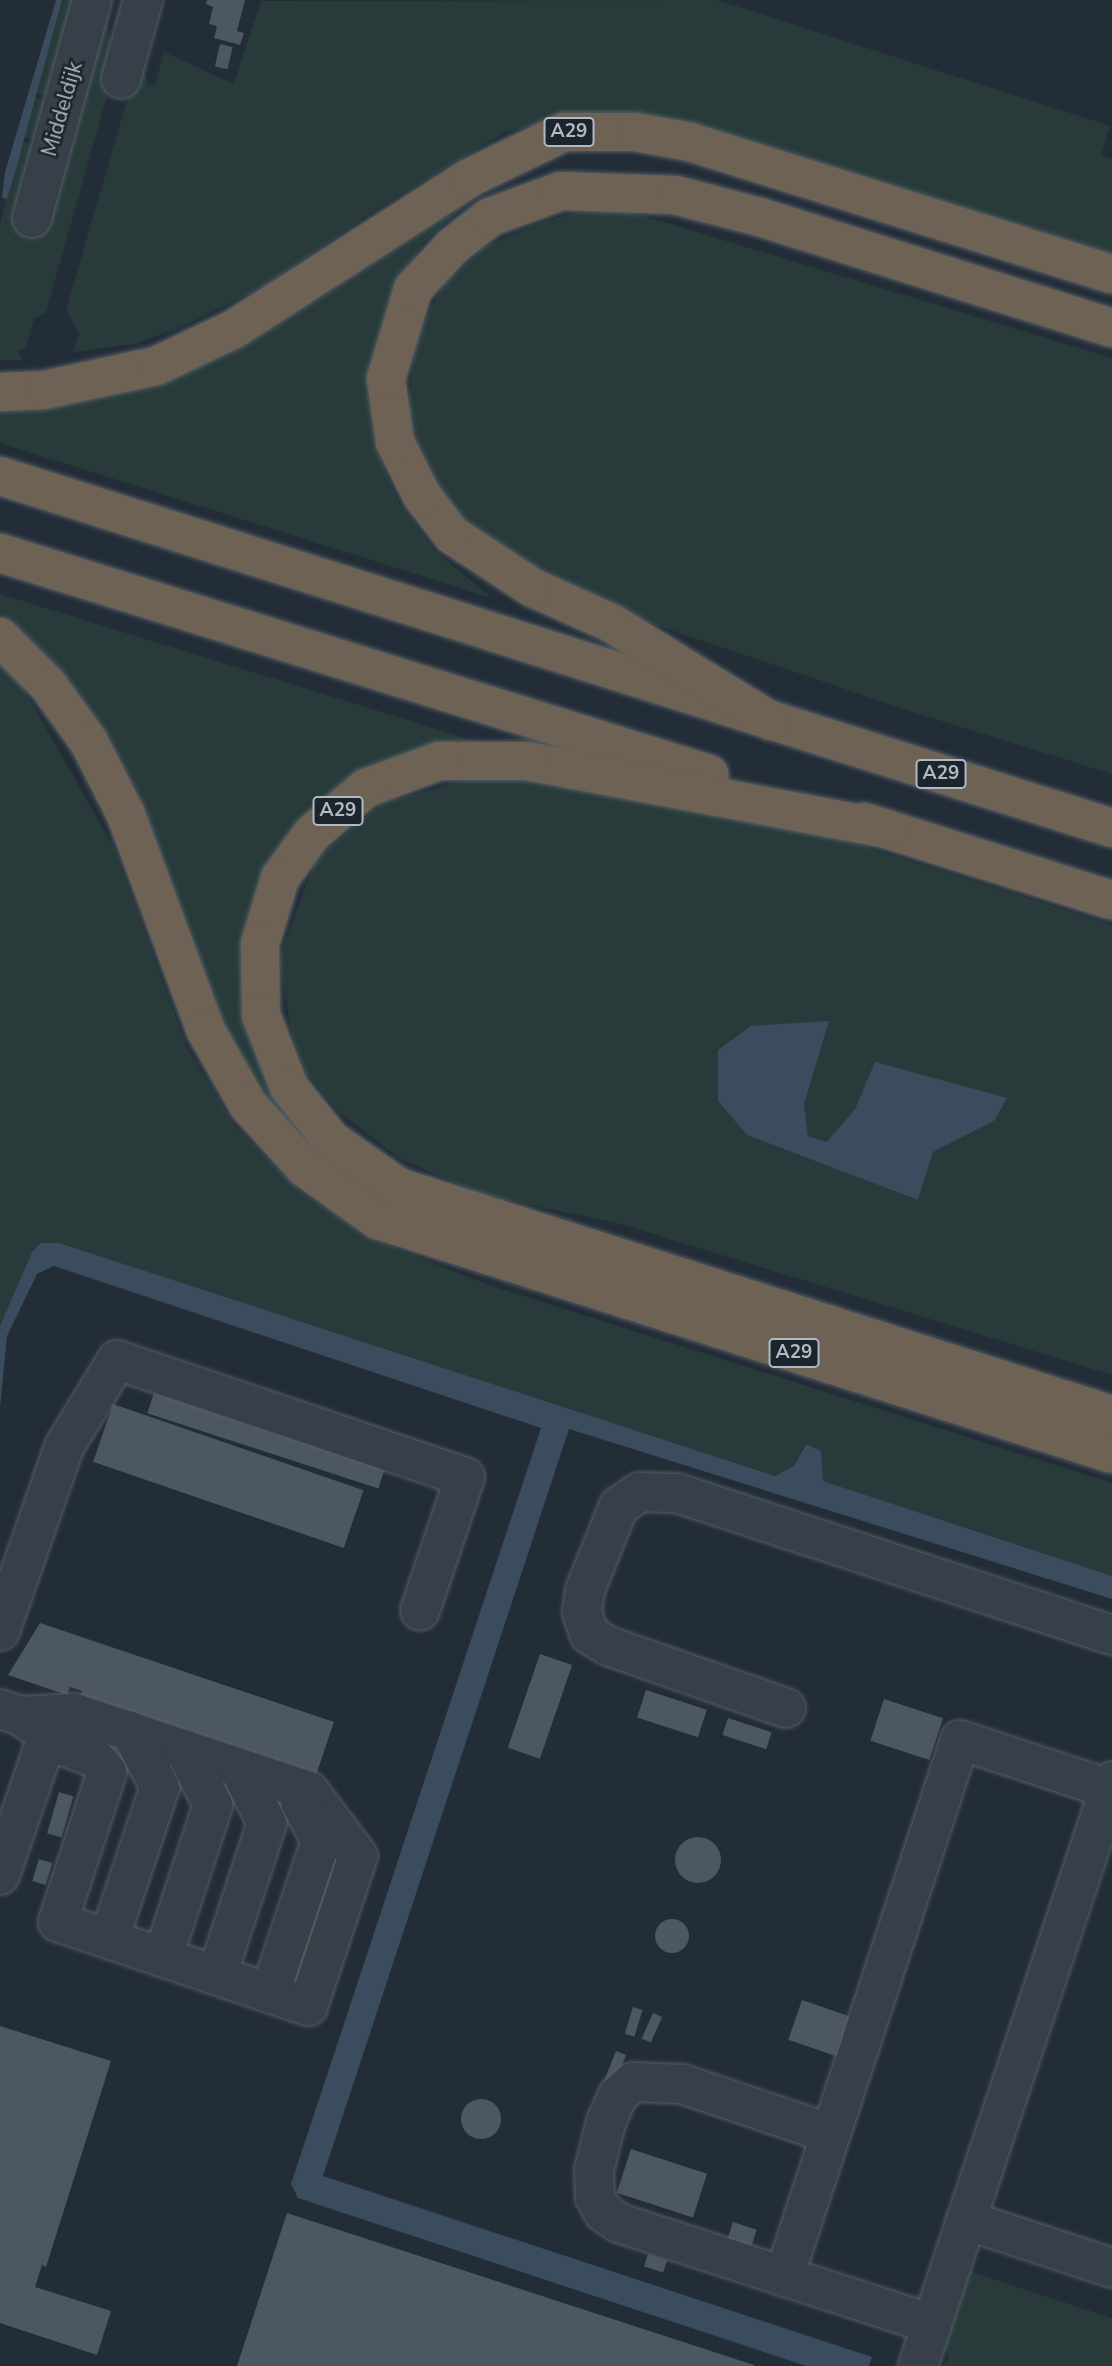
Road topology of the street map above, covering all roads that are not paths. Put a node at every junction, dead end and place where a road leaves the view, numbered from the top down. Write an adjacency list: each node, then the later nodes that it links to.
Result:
1 (92, 0): 4 (street, Middeldijk)
2 (141, 1): 3 (street)
3 (121, 79)
4 (32, 218)
5 (1112, 274): 7 (highway, A29)
6 (1112, 328): 11 (highway, A29)
7 (0, 392)
8 (0, 476): 11 (highway, A29)
9 (11, 557): 13 (highway, A29)
10 (0, 637): 16 (highway, A29)
11 (771, 721): 12 (highway, A29)
12 (1112, 828)
13 (887, 830): 14 (highway, A29); 15 (highway, A29)
14 (1112, 900)
15 (1112, 1415)
16 (1112, 1454)
17 (420, 1611): 18 (street)
18 (0, 1631)
19 (1112, 1634): 20 (street)
20 (786, 1708)
21 (23, 1720): 22 (street); 26 (street); 27 (street)
22 (130, 1731): 23 (street); 27 (street)
23 (184, 1749): 24 (street); 28 (street)
24 (238, 1767): 29 (street); 29 (street)
25 (1111, 1785): 30 (street); 31 (street)
26 (0, 1875)
27 (109, 1939): 28 (street)
28 (163, 1957): 29 (street)
29 (216, 1975)
30 (831, 2134): 33 (street); 33 (street)
31 (966, 2220): 32 (street); 34 (street)
32 (1112, 2268)
33 (784, 2277): 34 (street)
34 (932, 2324): 35 (street)
35 (918, 2366)

